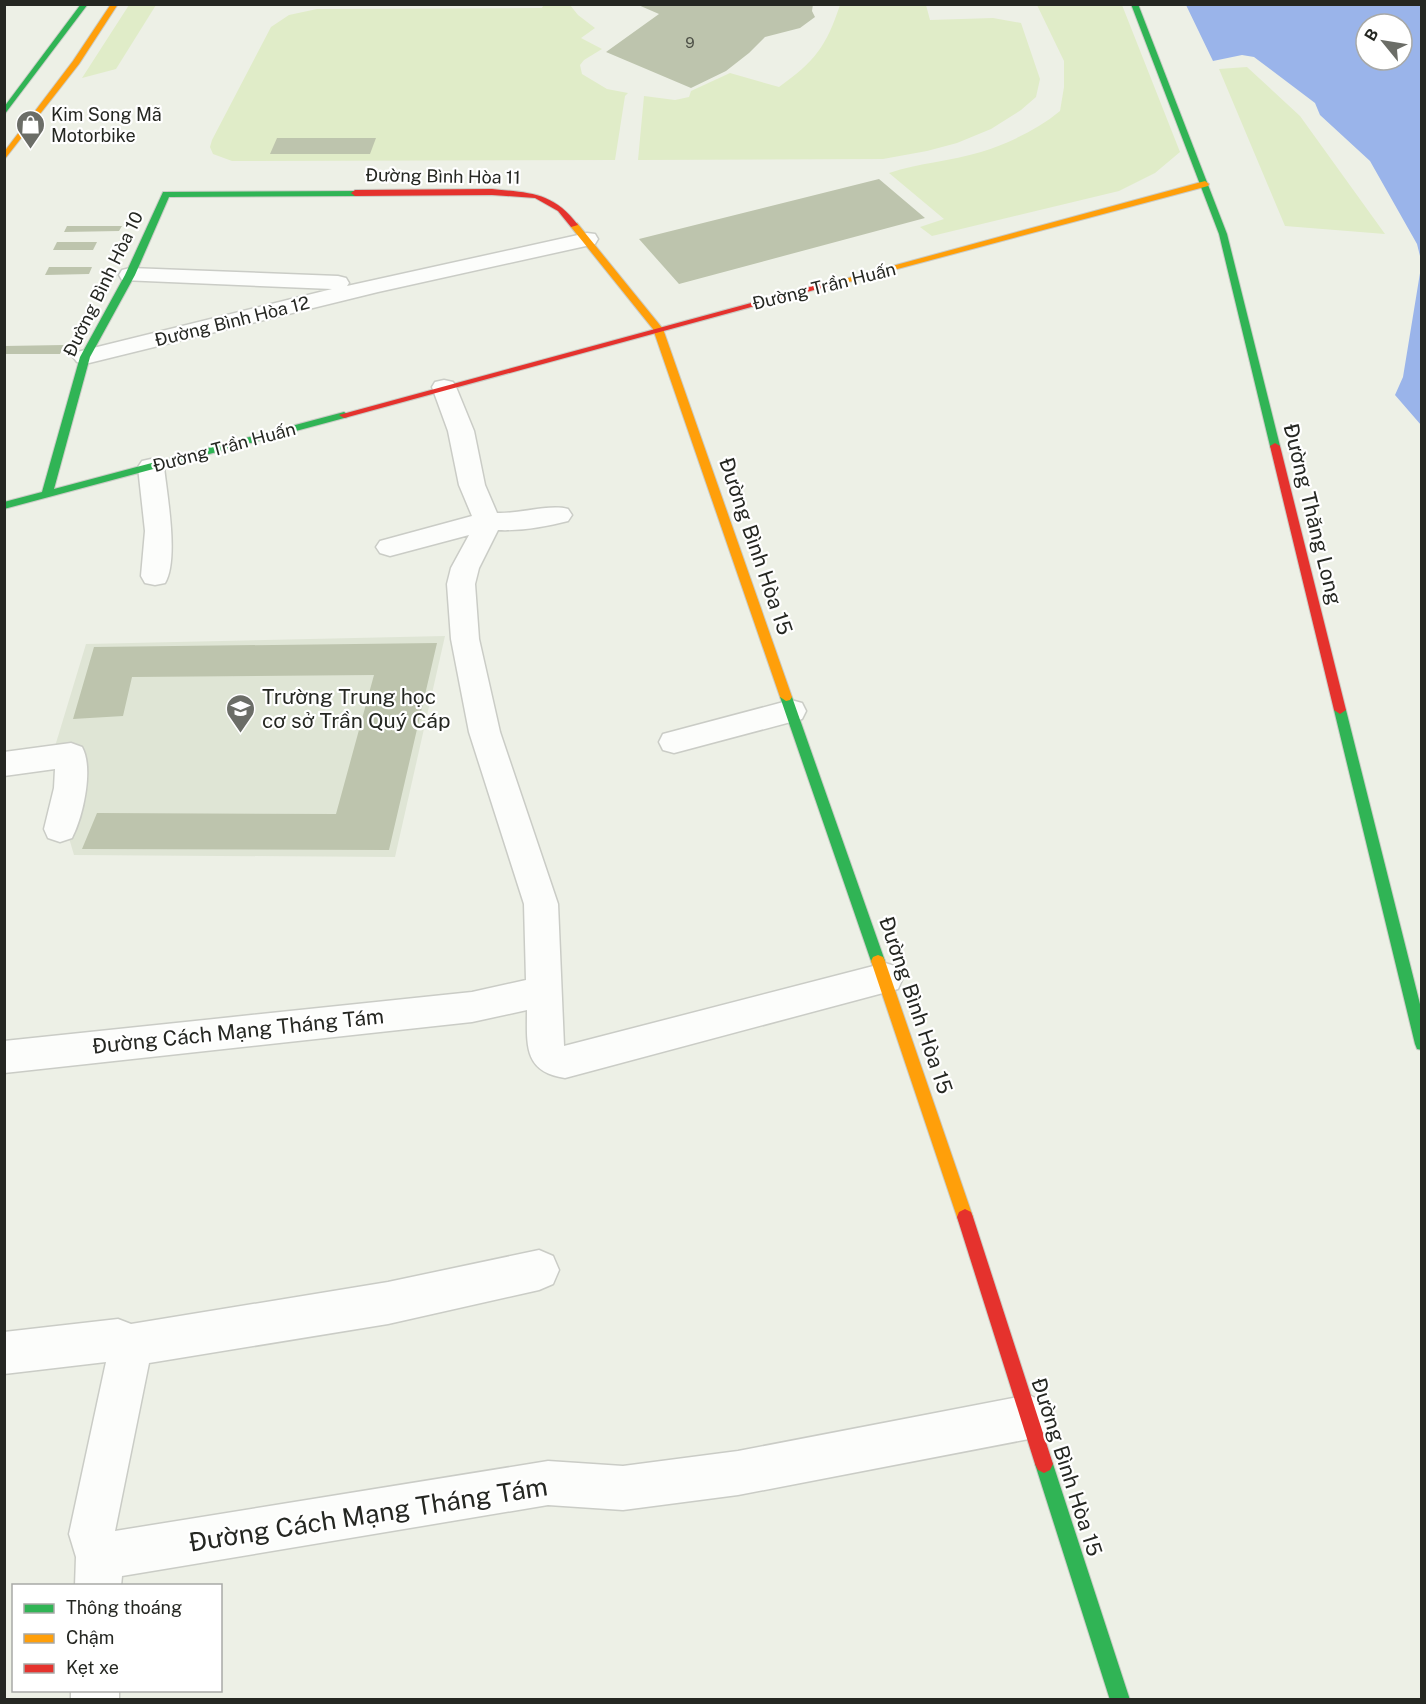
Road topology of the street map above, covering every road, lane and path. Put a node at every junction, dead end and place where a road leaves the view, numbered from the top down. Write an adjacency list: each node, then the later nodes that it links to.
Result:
1 (85, 4): 4 (main road)
2 (115, 4): 5 (main road)
3 (1134, 4): 6 (main road, Đường Thăng Long)
4 (4, 113)
5 (4, 158)
6 (1205, 184): 11 (main road, Đường Trần Huấn); 27 (main road, Đường Thăng Long)
7 (166, 194): 8 (main road, Đường Bình Hòa 11); 9 (main road, Đường Bình Hòa 10)
8 (586, 239): 10 (street, Đường Bình Hòa 12); 11 (main road, Đường Bình Hòa 11)
9 (130, 275): 10 (street, Đường Bình Hòa 12); 12 (main road, Đường Bình Hòa 10)
10 (378, 285): 12 (street, Đường Bình Hòa 12)
11 (658, 329): 13 (main road, Đường Trần Huấn); 21 (main road, Đường Bình Hòa 15)
12 (85, 357): 15 (main road, Đường Bình Hòa 10)
13 (444, 387): 14 (main road, Đường Trần Huấn); 18 (street)
14 (151, 467): 15 (main road, Đường Trần Huấn); 20 (street)
15 (47, 495): 16 (main road, Đường Trần Huấn)
16 (4, 506)
17 (559, 515): 18 (street)
18 (487, 521): 19 (street); 26 (street)
19 (390, 547)
20 (155, 576)
21 (791, 711): 22 (street); 25 (main road, Đường Bình Hòa 15)
22 (674, 742)
23 (4, 764): 24 (street)
24 (60, 829)
25 (885, 978): 26 (street); 32 (main road, Đường Bình Hòa 15)
26 (543, 991): 28 (street, Đường Cách Mạng Tháng Tám)
27 (1422, 1044)
28 (4, 1057)
29 (539, 1270): 30 (street)
30 (131, 1345): 31 (street); 33 (street, Đường Cách Mạng Tháng Tám)
31 (4, 1353)
32 (1029, 1418): 33 (street, Đường Cách Mạng Tháng Tám); 34 (main road, Đường Bình Hòa 15)
33 (98, 1571)
34 (1119, 1700)

